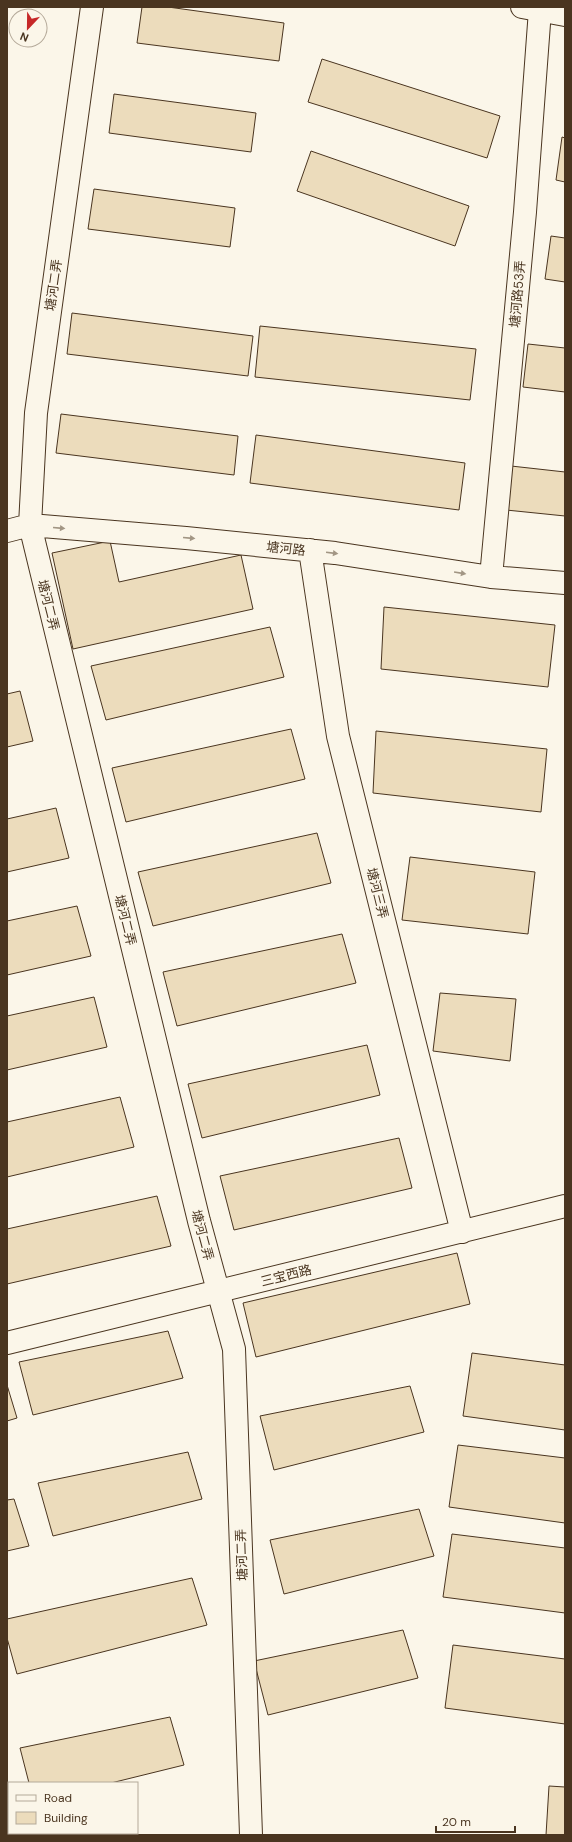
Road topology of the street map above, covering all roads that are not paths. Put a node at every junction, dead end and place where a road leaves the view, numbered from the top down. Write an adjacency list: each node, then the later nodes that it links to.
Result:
1 (92, 7): 4 (street, 塘河二弄)
2 (531, 9): 3 (street); 7 (street, 塘河路53弄)
3 (565, 15)
4 (30, 525): 5 (street, 塘河路); 6 (street, 塘河路, one-way to 6); 11 (street, 塘河二弄)
5 (7, 531)
6 (310, 550): 7 (street, 塘河路, one-way to 7); 10 (street, 塘河三弄)
7 (491, 577): 8 (street, 塘河路)
8 (565, 583)
9 (565, 1206): 10 (street, 三宝西路)
10 (462, 1232): 11 (street, 三宝西路)
11 (218, 1291): 12 (street, 三宝西路); 13 (street, 塘河二弄)
12 (7, 1343)
13 (251, 1835)

